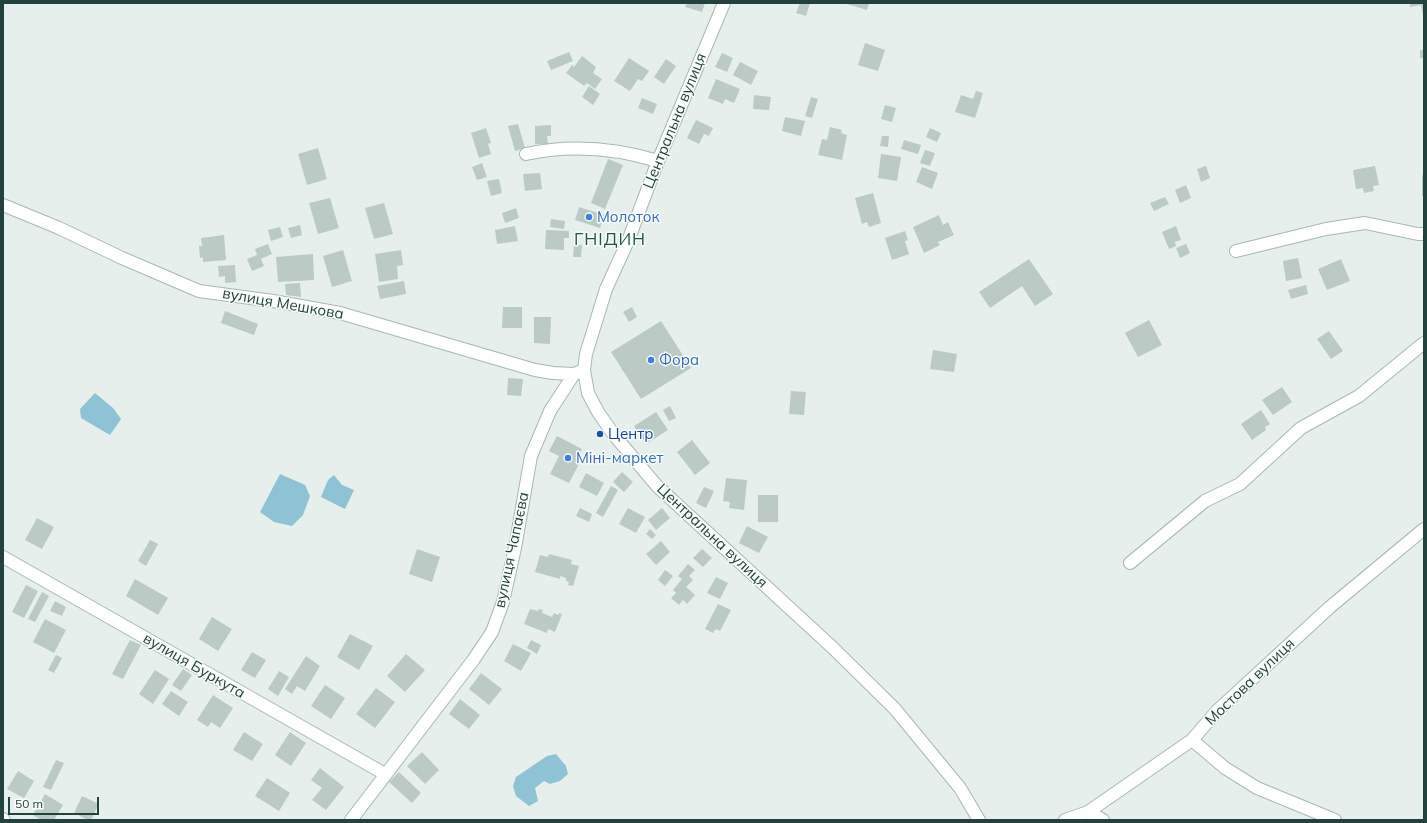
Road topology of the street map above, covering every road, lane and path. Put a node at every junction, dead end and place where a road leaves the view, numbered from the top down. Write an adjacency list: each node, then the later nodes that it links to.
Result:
1 (724, 3): 3 (street, Центральна вулиця)
2 (526, 154): 3 (street)
3 (658, 161): 8 (street, Центральна вулиця)
4 (3, 205): 8 (street, вулиця Мешкова)
5 (1424, 234): 6 (street)
6 (1236, 251)
7 (1424, 343): 11 (street)
8 (579, 372): 13 (street, вулиця Чапаєва); 16 (street, Центральна вулиця)
9 (1424, 529): 12 (street, Мостова вулиця)
10 (3, 557): 13 (street, вулиця Буркута)
11 (1130, 563)
12 (1192, 740): 14 (street, Мостова вулиця); 19 (street)
13 (385, 774): 15 (street, вулиця Чапаєва)
14 (1088, 812): 17 (street, Мостова вулиця); 18 (street)
15 (351, 820)
16 (979, 820)
17 (1065, 820)
18 (1103, 820)
19 (1335, 820)

